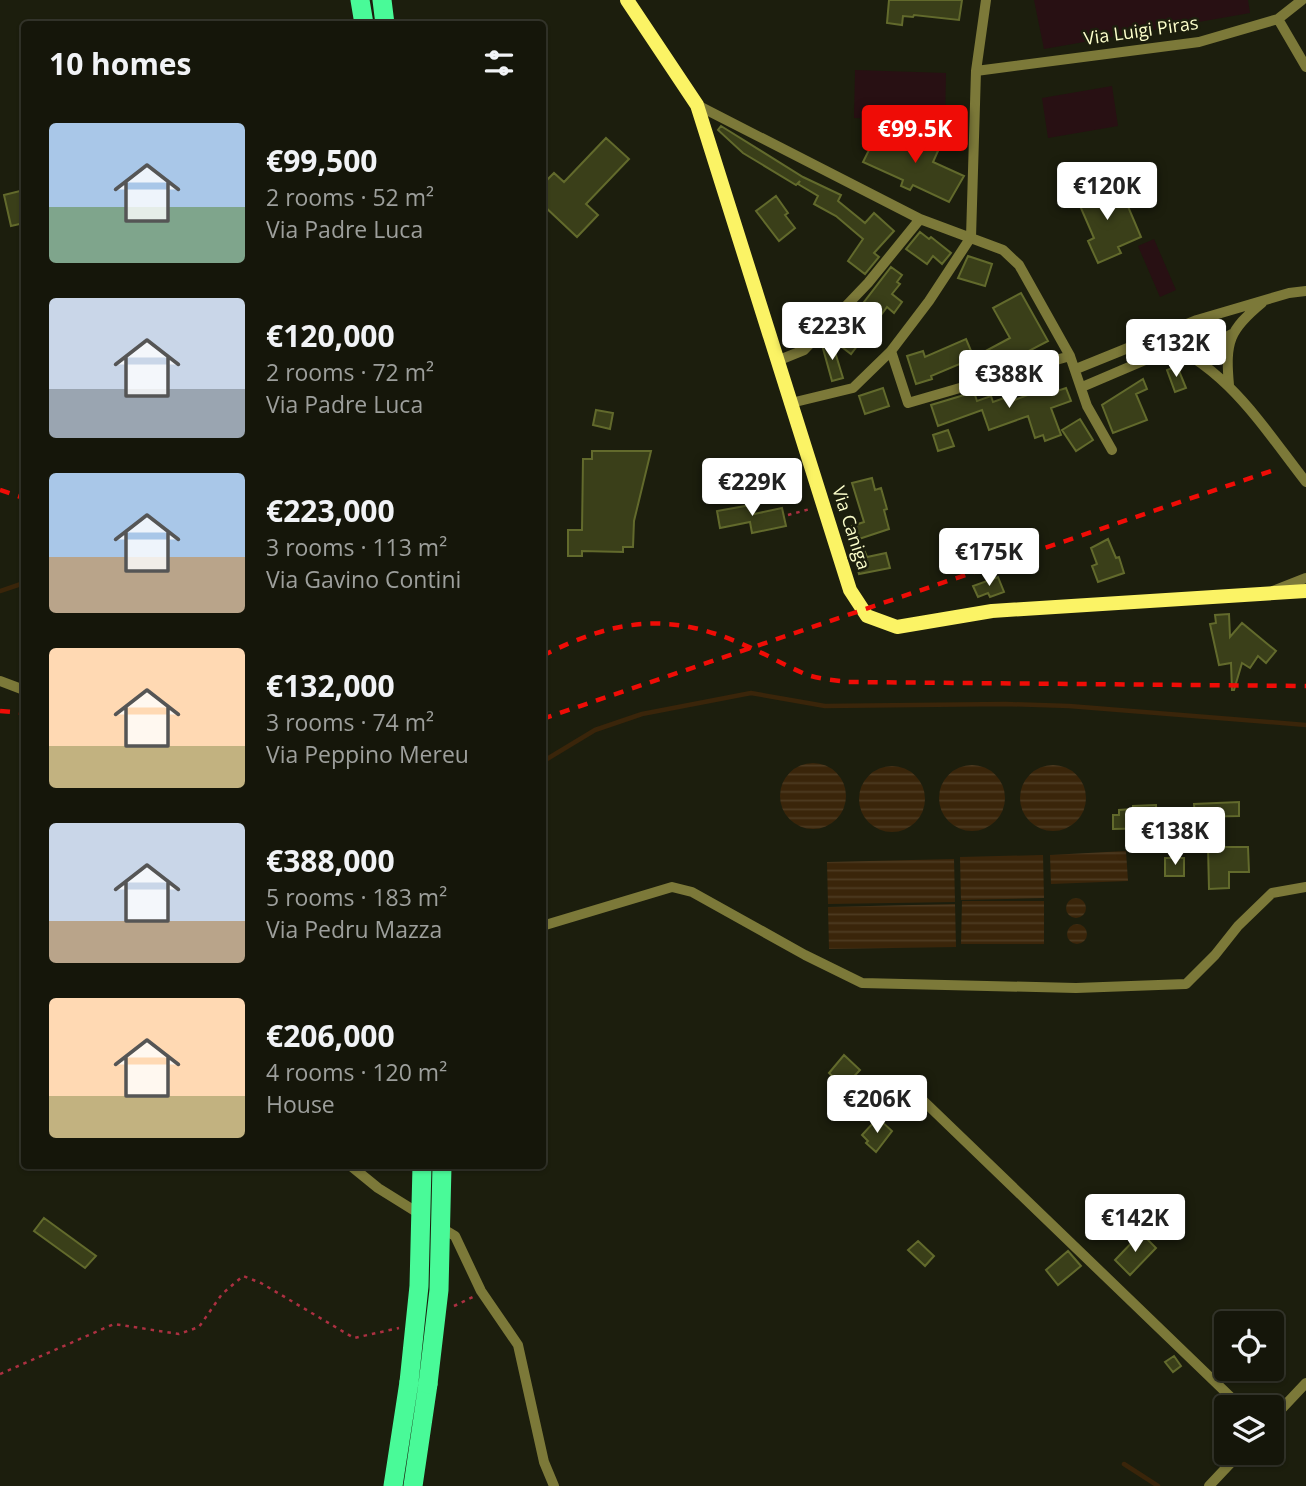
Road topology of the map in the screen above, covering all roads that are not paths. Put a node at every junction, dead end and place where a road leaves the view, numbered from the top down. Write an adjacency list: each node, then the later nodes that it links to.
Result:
1 (360, 0): 7 (highway)
2 (382, 0): 8 (highway)
3 (627, 0): 11 (street, Via Caniga)
4 (986, 0): 10 (street)
5 (1302, 0): 6 (street, Via Luigi Piras)
6 (1278, 19): 9 (street); 10 (street, Via Luigi Piras)
7 (364, 21)
8 (385, 21)
9 (1306, 67)
10 (976, 71): 13 (street)
11 (696, 105): 12 (street); 22 (street, Via Caniga)
12 (920, 219): 13 (street); 22 (street)
13 (971, 237): 19 (street); 21 (street)
14 (1306, 291): 15 (street)
15 (1267, 299): 16 (street); 17 (street)
16 (1209, 317): 18 (street); 20 (street)
17 (1232, 334): 20 (street); 24 (street)
18 (1153, 337): 20 (street); 23 (street)
19 (891, 351): 21 (street); 26 (street)
20 (1193, 355): 24 (street); 25 (street)
21 (1070, 356): 23 (street)
22 (777, 361): 26 (street, Via Caniga)
23 (1076, 369): 25 (street)
24 (1229, 385): 28 (street)
25 (1082, 387): 27 (street)
26 (791, 403): 31 (street, Via Caniga)
27 (1112, 450)
28 (1306, 482)
29 (1306, 578): 31 (street)
30 (1306, 591): 31 (street, Via Caniga)
31 (1264, 594)
32 (0, 681): 33 (street)
33 (21, 689)
34 (1306, 887): 35 (street)
35 (546, 925)
36 (909, 1087): 42 (street)
37 (355, 1169): 47 (street)
38 (422, 1169): 40 (highway, bridge)
39 (442, 1169): 40 (highway, bridge)
40 (419, 1383): 45 (highway); 46 (highway)
41 (1306, 1383): 43 (street)
42 (1229, 1395)
43 (1284, 1406)
44 (1229, 1465): 48 (street)
45 (393, 1486)
46 (413, 1486)
47 (554, 1486)
48 (1209, 1486)

